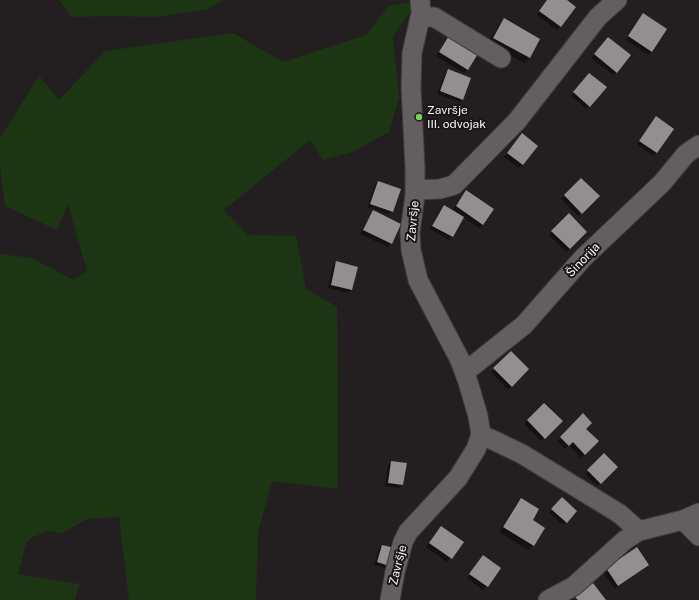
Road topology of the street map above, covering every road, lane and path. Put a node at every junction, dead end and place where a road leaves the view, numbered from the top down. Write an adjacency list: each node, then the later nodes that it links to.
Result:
1 (617, 0): 5 (street)
2 (420, 9): 3 (street, Završje); 5 (street, Završje)
3 (501, 58)
4 (699, 145): 6 (street, Šinorija)
5 (415, 190): 6 (street, Završje)
6 (465, 372): 7 (street, Završje)
7 (480, 435): 9 (street); 11 (street, Završje)
8 (691, 516): 9 (street); 10 (street)
9 (639, 531): 12 (street)
10 (699, 536)
11 (390, 600)
12 (548, 600)

